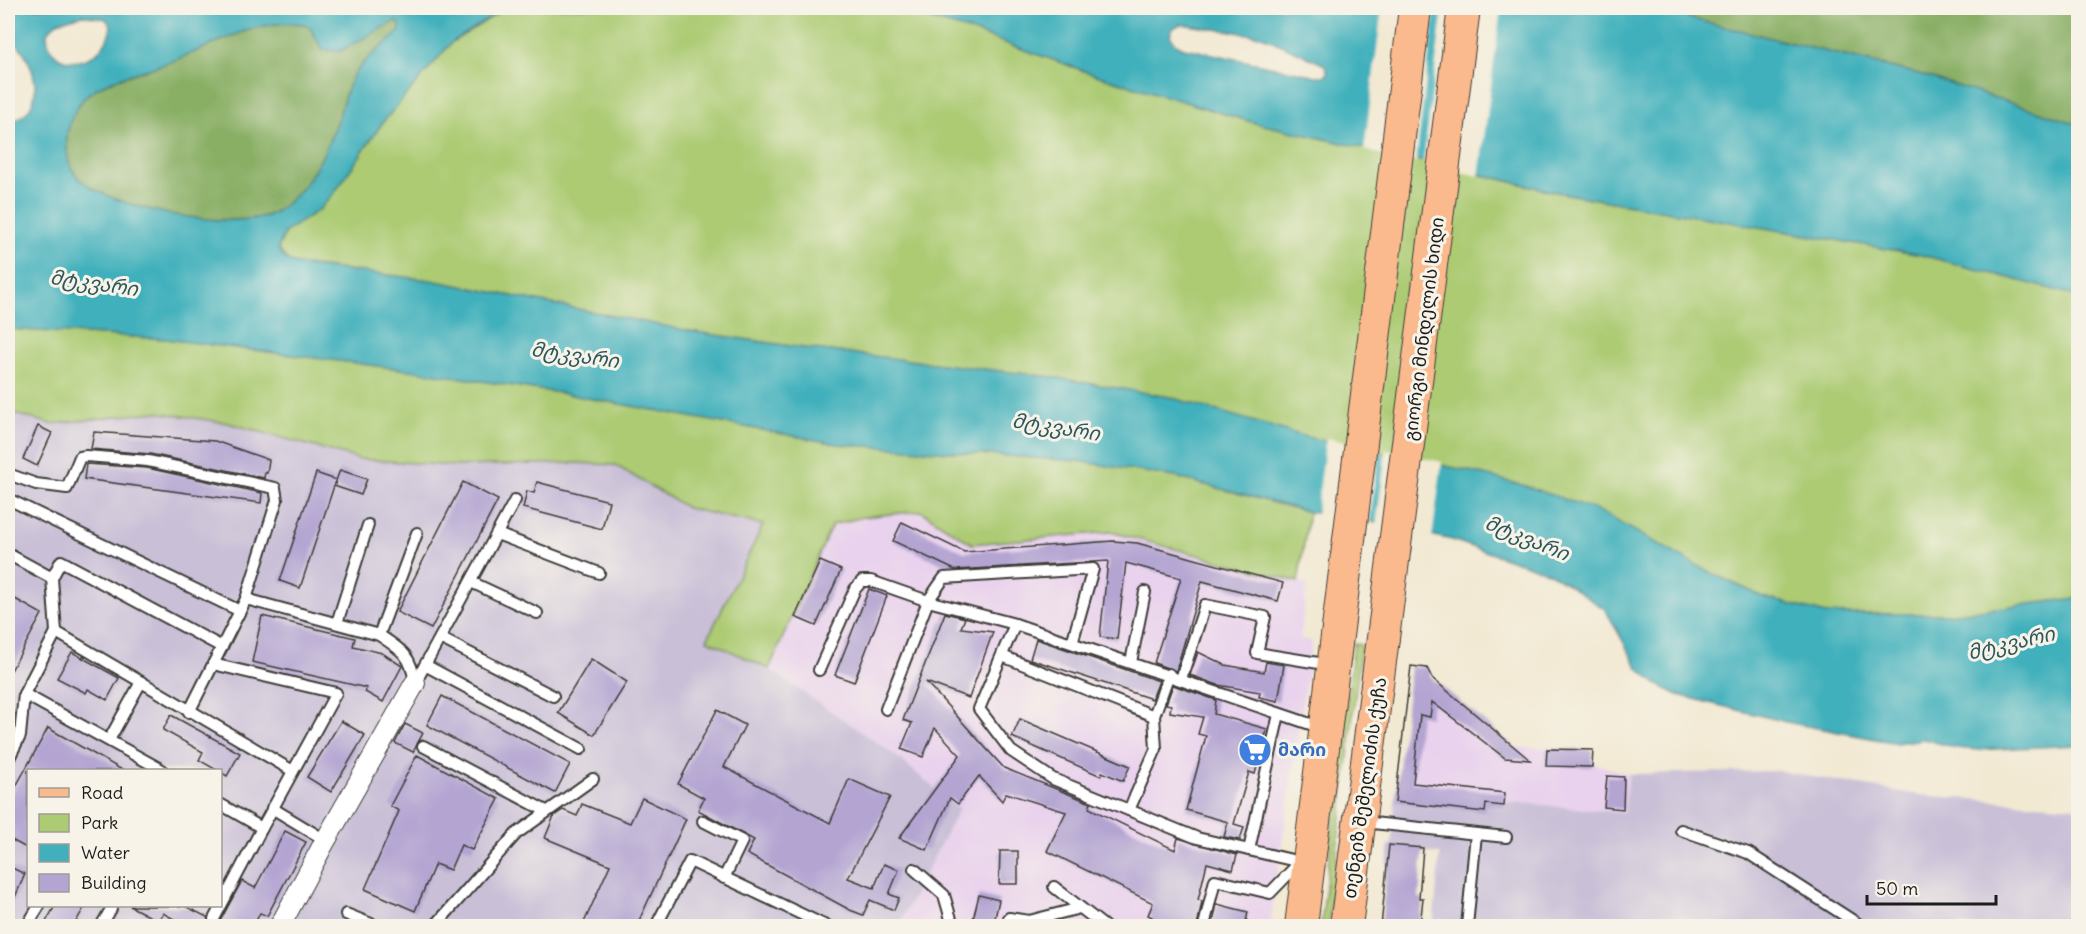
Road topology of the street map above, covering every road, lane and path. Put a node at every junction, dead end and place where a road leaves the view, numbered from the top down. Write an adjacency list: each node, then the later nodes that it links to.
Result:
1 (1415, 8): 26 (main road)
2 (1464, 8): 25 (main road, გიორგი მინდელის ხიდი)
3 (8, 476): 14 (lane)
4 (8, 499): 16 (lane)
5 (515, 500): 8 (lane)
6 (368, 525): 18 (lane)
7 (417, 533): 21 (lane)
8 (497, 534): 10 (lane); 12 (lane)
9 (8, 554): 11 (lane)
10 (599, 573)
11 (52, 578): 20 (lane); 24 (lane)
12 (471, 582): 17 (lane); 22 (lane)
13 (1145, 592): 28 (lane)
14 (246, 599): 16 (lane); 18 (lane)
15 (928, 601): 19 (lane); 23 (lane); 31 (lane); 38 (lane)
16 (240, 611): 24 (lane)
17 (537, 613)
18 (337, 623): 21 (lane)
19 (1015, 624): 23 (lane); 27 (lane)
20 (56, 632): 34 (lane); 36 (lane)
21 (379, 635): 35 (lane)
22 (440, 638): 30 (lane); 37 (lane)
23 (1072, 643): 28 (lane)
24 (222, 647): 29 (lane)
25 (1383, 650): 55 (main road, თენგიზ შეშელიძის ქუჩა)
26 (1335, 655): 33 (lane); 42 (main road)
27 (1002, 657): 41 (lane); 52 (lane)
28 (1131, 662): 32 (lane)
29 (213, 664): 39 (lane); 48 (lane)
30 (425, 665): 35 (lane); 45 (lane)
31 (819, 670)
32 (1168, 674): 33 (lane); 41 (lane)
33 (1181, 679): 40 (lane)
34 (141, 682): 39 (lane); 43 (lane)
35 (415, 683): 60 (street)
36 (24, 694): 43 (lane); 46 (lane)
37 (553, 696)
38 (886, 709)
39 (189, 712): 48 (lane)
40 (1279, 714): 42 (lane); 61 (lane)
41 (1154, 716): 52 (lane)
42 (1325, 729): 62 (main road)
43 (109, 740): 47 (lane)
44 (423, 746): 53 (lane)
45 (581, 749)
46 (8, 760)
47 (159, 769)
48 (293, 771): 51 (lane)
49 (593, 779): 53 (lane)
50 (222, 805): 56 (lane)
51 (272, 808): 56 (lane); 60 (lane)
52 (1129, 810): 61 (lane)
53 (546, 811): 78 (lane)
54 (703, 820): 64 (lane)
55 (1360, 822): 58 (lane); 85 (main road, თენგიზ შეშელიძის ქუჩა)
56 (262, 828): 66 (lane)
57 (1681, 830): 87 (lane)
58 (1476, 834): 59 (lane); 86 (lane)
59 (1506, 837)
60 (325, 840): 76 (street)
61 (1249, 850): 62 (lane)
62 (1304, 863): 83 (lane); 84 (main road)
63 (914, 869): 81 (lane)
64 (724, 878): 79 (lane); 80 (lane)
65 (1054, 887): 69 (lane)
66 (222, 905)
67 (38, 907): 74 (lane)
68 (221, 907): 73 (lane)
69 (1080, 908): 72 (lane); 82 (lane)
70 (111, 909): 75 (lane)
71 (346, 914): 77 (lane)
72 (1009, 918)
73 (214, 920)
74 (27, 927)
75 (102, 927)
76 (280, 927)
77 (376, 927)
78 (435, 927)
79 (656, 927)
80 (826, 927)
81 (953, 927)
82 (1104, 927)
83 (1204, 927)
84 (1301, 927)
85 (1346, 927)
86 (1467, 927)
87 (1861, 927)

